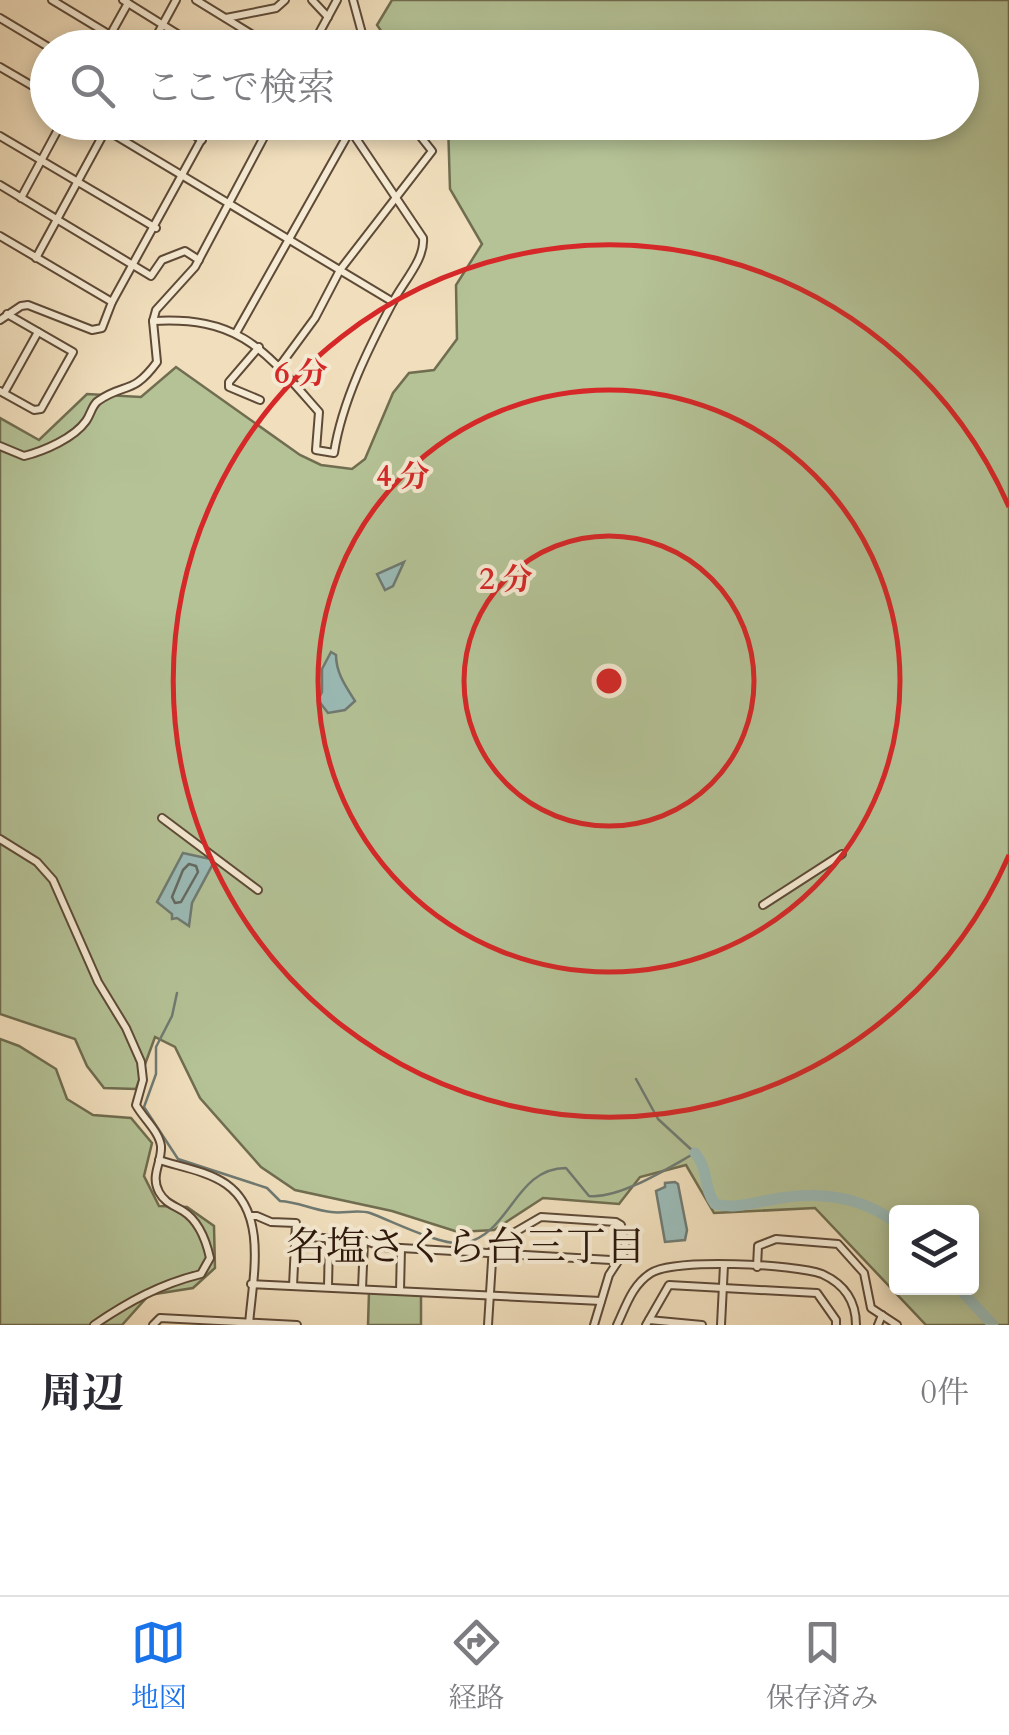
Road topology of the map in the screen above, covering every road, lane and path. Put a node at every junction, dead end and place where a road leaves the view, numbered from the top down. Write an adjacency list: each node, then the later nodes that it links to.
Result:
1 (52, 0): 15 (street)
2 (176, 0): 14 (street)
3 (196, 0): 13 (street)
4 (261, 0): 10 (street)
5 (285, 0): 10 (street)
6 (312, 0): 11 (street)
7 (336, 0): 11 (street)
8 (353, 0): 21 (street)
9 (126, 1): 14 (street); 16 (street)
10 (270, 10): 13 (street)
11 (328, 17): 20 (street)
12 (0, 18): 22 (street)
13 (226, 18): 19 (street)
14 (163, 24): 17 (street); 18 (street)
15 (102, 30)
16 (112, 30)
17 (160, 30)
18 (172, 30)
19 (245, 30)
20 (321, 30)
21 (361, 30)
22 (30, 36)
23 (0, 67): 24 (street)
24 (30, 85)
25 (0, 136): 34 (street)
26 (53, 140): 34 (street)
27 (100, 140): 36 (street)
28 (129, 140): 35 (street)
29 (202, 140): 35 (street)
30 (263, 140): 40 (street)
31 (345, 140): 44 (street)
32 (362, 140): 38 (street)
33 (423, 140): 38 (street)
34 (42, 161): 36 (street); 39 (street)
35 (183, 176): 40 (street); 42 (street)
36 (78, 182): 41 (street); 42 (street)
37 (0, 185): 39 (street)
38 (396, 196): 48 (street); 50 (street)
39 (21, 198): 41 (street)
40 (229, 204): 44 (street); 46 (street)
41 (57, 220): 45 (street); 47 (street)
42 (156, 228): 47 (street)
43 (0, 236): 45 (street)
44 (288, 240): 48 (street); 54 (street)
45 (36, 258): 49 (street)
46 (199, 260): 47 (street); 52 (street)
47 (134, 265): 49 (street)
48 (340, 270): 50 (street); 56 (street)
49 (112, 302): 51 (street)
50 (393, 302): 60 (street)
51 (4, 317): 53 (street)
52 (153, 321): 54 (street); 61 (street)
53 (38, 332): 57 (street); 57 (street)
54 (236, 332): 55 (street)
55 (259, 347): 56 (street); 58 (street)
56 (279, 367): 59 (street)
57 (2, 392)
58 (260, 400)
59 (319, 412): 60 (street); 60 (street)
60 (339, 420)
61 (0, 446)
62 (162, 818): 65 (street)
63 (0, 839): 67 (street)
64 (842, 854): 66 (street)
65 (258, 890)
66 (762, 905)
67 (159, 1160): 68 (street); 88 (street)
68 (251, 1216): 69 (street); 77 (street)
69 (295, 1236): 70 (street); 78 (street)
70 (329, 1238): 71 (street); 79 (street)
71 (364, 1241): 72 (street); 81 (street)
72 (401, 1248): 73 (street); 82 (street)
73 (492, 1252): 74 (street); 74 (street); 83 (street)
74 (616, 1264): 84 (street)
75 (724, 1265): 76 (street); 80 (street); 93 (street)
76 (756, 1267): 85 (street); 97 (street)
77 (252, 1284): 78 (street); 87 (street)
78 (293, 1286): 79 (street)
79 (328, 1288): 81 (street)
80 (723, 1288): 86 (street); 95 (street); 96 (street)
81 (362, 1290): 82 (street)
82 (400, 1291): 83 (street)
83 (489, 1294): 84 (street); 91 (street)
84 (601, 1301): 92 (street)
85 (882, 1315): 98 (street); 99 (street)
86 (647, 1322): 94 (street)
87 (250, 1324): 89 (street); 90 (street)
88 (94, 1325)
89 (153, 1325)
90 (297, 1325)
91 (488, 1325)
92 (594, 1325)
93 (617, 1325)
94 (702, 1325)
95 (721, 1325)
96 (836, 1325)
97 (856, 1325)
98 (878, 1325)
99 (897, 1325)

